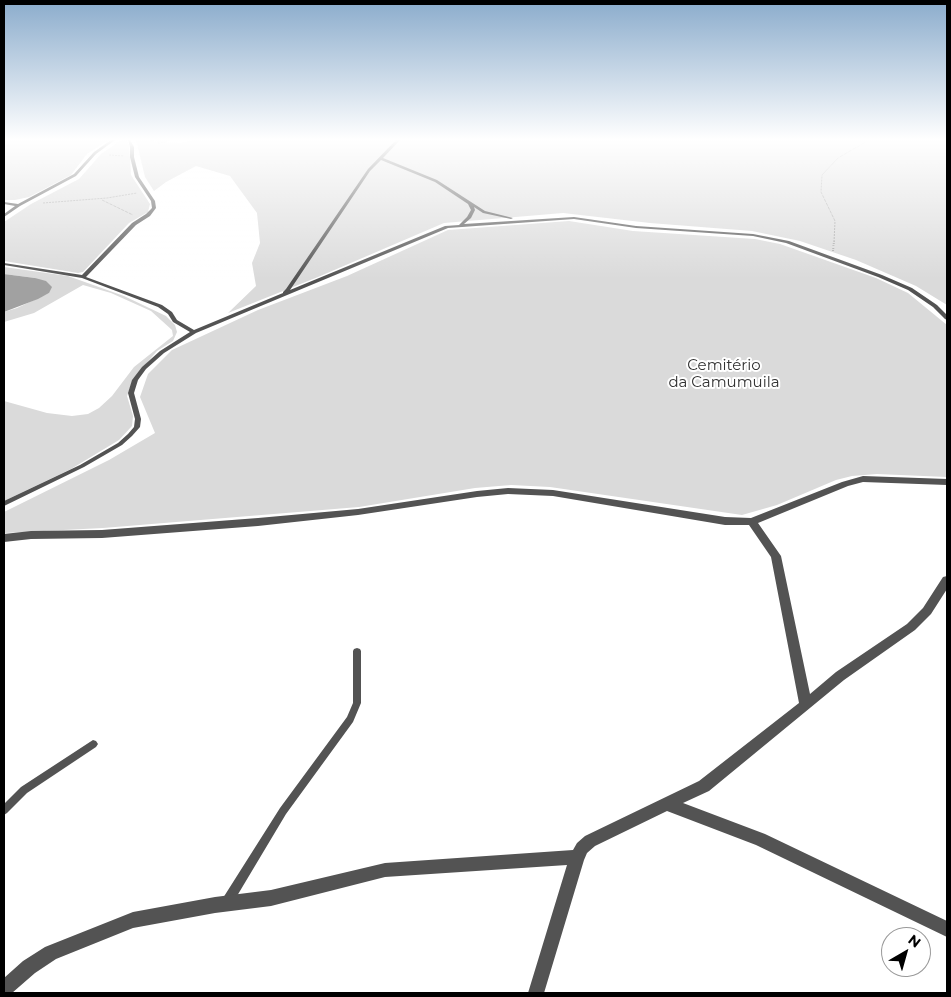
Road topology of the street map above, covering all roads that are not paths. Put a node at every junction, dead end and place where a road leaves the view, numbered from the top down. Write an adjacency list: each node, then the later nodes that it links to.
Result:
1 (53, 187): 7 (lane)
2 (143, 187): 12 (lane)
3 (357, 187): 13 (lane)
4 (444, 187): 6 (lane)
5 (4, 203): 7 (lane)
6 (469, 203): 9 (lane); 10 (lane)
7 (19, 204): 8 (lane)
8 (4, 216)
9 (531, 220): 10 (lane); 14 (lane)
10 (460, 226): 13 (lane)
11 (4, 264): 12 (lane)
12 (83, 277): 15 (lane)
13 (276, 298): 15 (lane)
14 (947, 318)
15 (194, 332): 17 (lane)
16 (947, 482): 18 (street)
17 (4, 504)
18 (752, 522): 19 (street); 22 (street)
19 (4, 538)
20 (947, 580): 22 (street)
21 (357, 652): 27 (lane)
22 (806, 705): 24 (street)
23 (94, 744): 25 (lane)
24 (667, 804): 26 (street); 28 (street)
25 (4, 810)
26 (577, 857): 27 (street); 30 (street)
27 (225, 905): 29 (street)
28 (947, 929)
29 (4, 989)
30 (536, 993)

